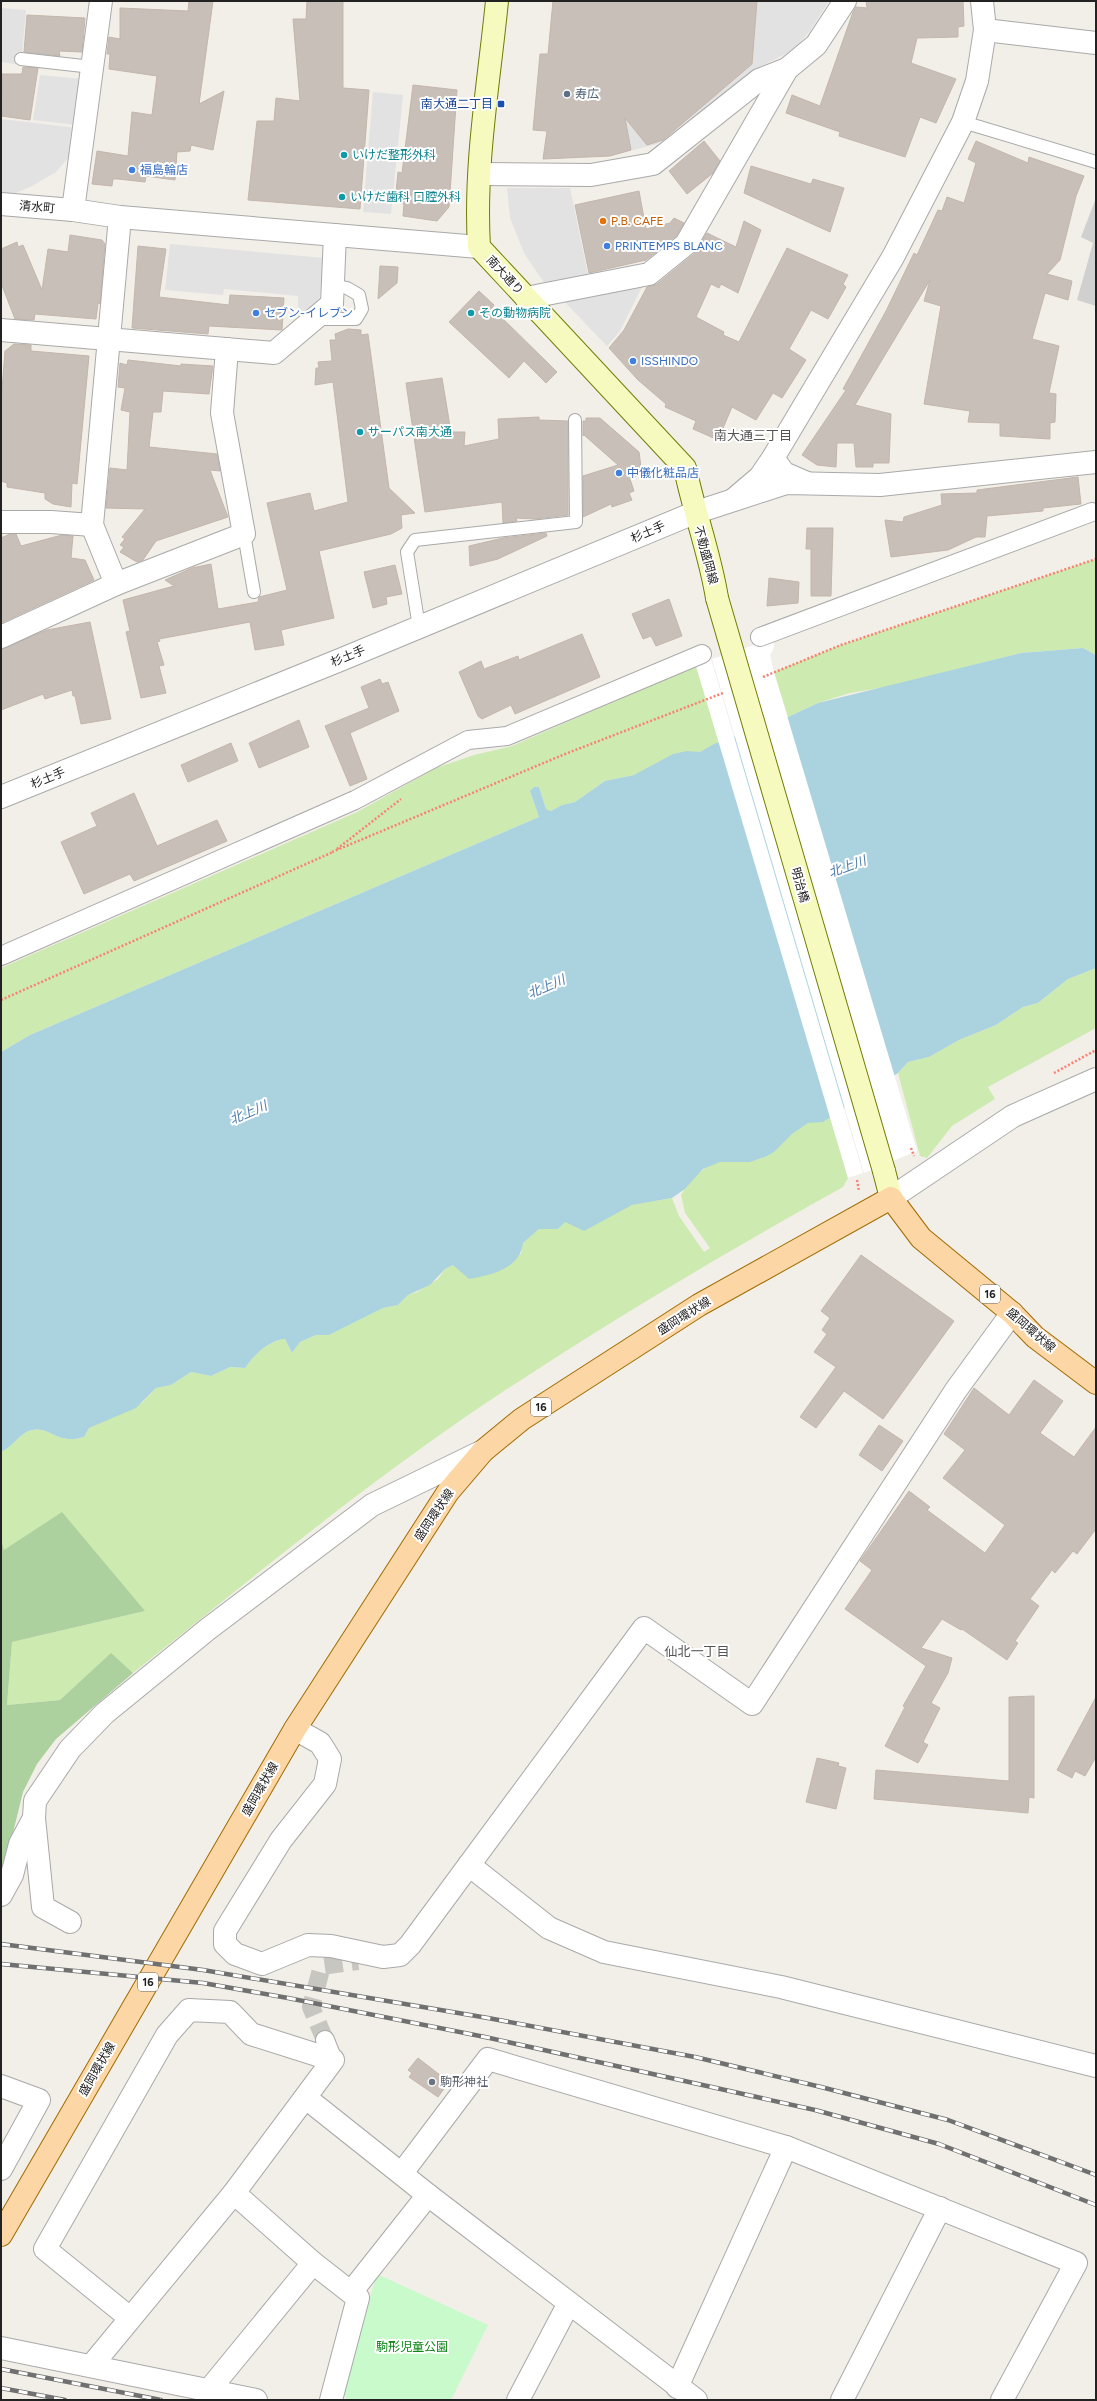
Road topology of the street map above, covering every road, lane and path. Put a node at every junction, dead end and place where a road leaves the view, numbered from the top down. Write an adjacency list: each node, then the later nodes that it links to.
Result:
1 (100, 1): 8 (street)
2 (496, 1): 12 (main road, 南大通り)
3 (844, 1): 9 (street)
4 (982, 1): 5 (street)
5 (985, 30): 6 (street); 10 (street)
6 (1096, 43)
7 (21, 59): 8 (lane)
8 (92, 67): 14 (street)
9 (787, 69): 12 (street); 19 (street)
10 (964, 122): 11 (lane); 25 (street)
11 (1096, 162)
12 (480, 174): 17 (main road, 南大通り)
13 (1, 204): 14 (street, 清水町)
14 (73, 210): 15 (street, 清水町)
15 (120, 217): 16 (street, 清水町); 22 (street)
16 (336, 235): 17 (street, 清水町); 18 (street)
17 (479, 247): 19 (main road, 南大通り)
18 (333, 285): 20 (street); 20 (lane)
19 (526, 298): 30 (main road, 南大通り)
20 (314, 319): 23 (street)
21 (1, 330): 22 (street)
22 (109, 340): 23 (street); 32 (street)
23 (227, 349): 33 (street)
24 (575, 420): 38 (lane)
25 (773, 458): 27 (street); 28 (street)
26 (1096, 462): 27 (street, 杉土手)
27 (807, 483): 28 (street, 杉土手)
28 (733, 500): 30 (street, 杉土手)
29 (1092, 512): 40 (street)
30 (694, 513): 37 (main road, 不動盛岡線); 38 (street, 杉土手)
31 (1, 522): 32 (street)
32 (92, 525): 35 (street)
33 (244, 534): 35 (street); 36 (lane)
34 (1096, 559): 42 (path)
35 (116, 584): 39 (street)
36 (254, 592)
37 (717, 598): 54 (main road, 明治橋, bridge)
38 (419, 627): 44 (street, 杉土手)
39 (1, 637)
40 (760, 637)
41 (702, 654): 47 (street)
42 (760, 678)
43 (730, 690): 46 (path)
44 (1, 797)
45 (402, 799): 46 (path)
46 (332, 852): 48 (path)
47 (1, 956)
48 (1, 1000)
49 (1096, 1079): 54 (street)
50 (911, 1148): 51 (path)
51 (915, 1159)
52 (857, 1180): 53 (path)
53 (859, 1191)
54 (891, 1198): 55 (main road, 盛岡環状線 / 16); 57 (main road, 盛岡環状線 / 16)
55 (1012, 1313): 56 (main road, 盛岡環状線 / 16); 60 (street)
56 (1096, 1383)
57 (483, 1451): 58 (main road, 盛岡環状線 / 16); 59 (street)
58 (295, 1729): 63 (street); 76 (main road, 盛岡環状線 / 16)
59 (34, 1818): 61 (street); 62 (street)
60 (468, 1865): 63 (street); 67 (street)
61 (1, 1895)
62 (70, 1922)
63 (383, 1957): 64 (street)
64 (358, 1961)
65 (325, 2040): 66 (street)
66 (333, 2060): 69 (street); 80 (street)
67 (1096, 2066)
68 (1, 2086): 71 (street)
69 (306, 2098): 72 (street); 73 (street)
70 (786, 2147): 72 (street); 75 (street); 83 (street)
71 (1, 2169)
72 (402, 2173): 74 (street)
73 (234, 2193): 77 (street); 80 (street)
74 (428, 2195): 78 (street); 79 (street)
75 (940, 2208): 89 (street); 90 (street)
76 (1, 2235)
77 (313, 2263): 78 (street); 84 (street)
78 (352, 2291): 86 (street)
79 (569, 2304): 83 (street); 87 (street)
80 (130, 2318): 82 (street)
81 (1, 2348): 82 (street)
82 (92, 2365): 84 (street)
83 (677, 2387): 88 (street)
84 (209, 2390): 85 (street)
85 (256, 2400)
86 (331, 2400)
87 (518, 2400)
88 (696, 2400)
89 (842, 2400)
90 (1002, 2400)

